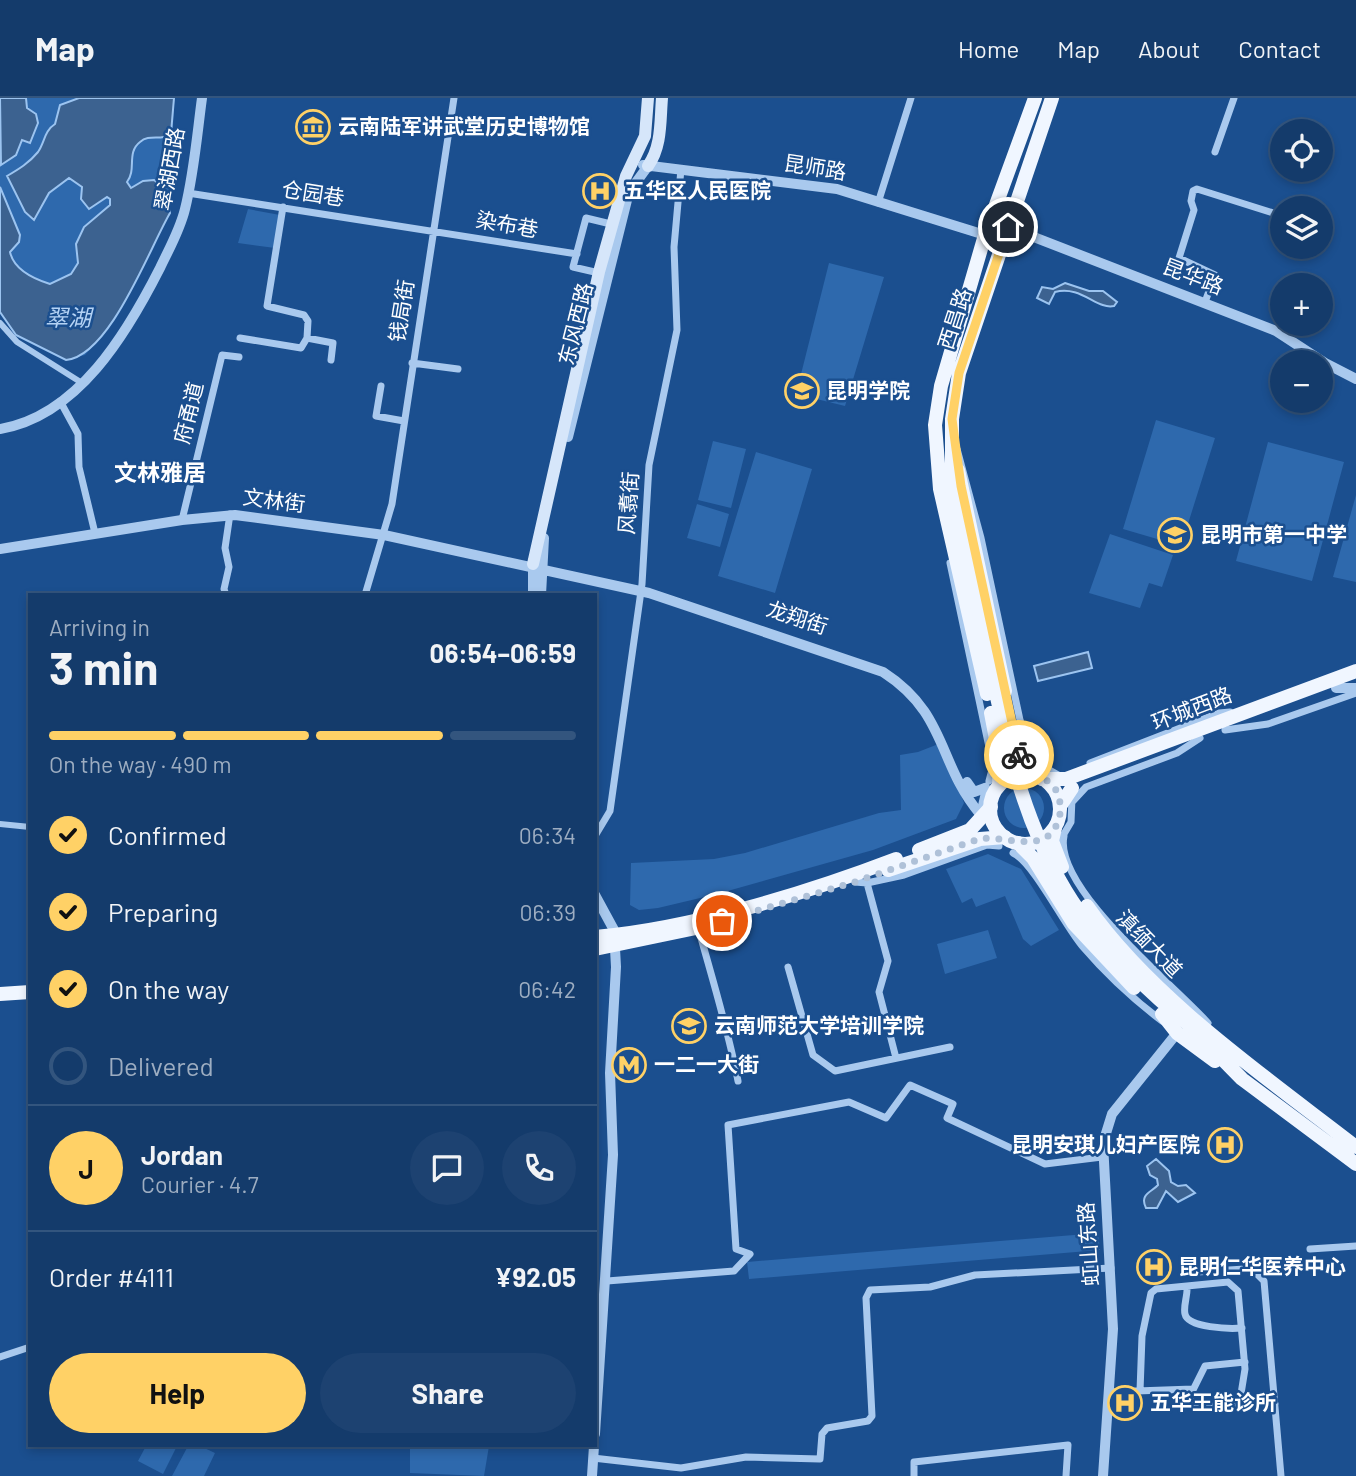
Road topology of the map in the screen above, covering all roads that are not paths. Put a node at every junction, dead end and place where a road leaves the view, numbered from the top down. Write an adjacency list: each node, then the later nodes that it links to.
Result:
1 (202, 98): 13 (street, 翠湖西路)
2 (454, 98): 19 (street, 钱局街)
3 (648, 98): 10 (main road, 东风西路)
4 (662, 98): 11 (main road, 东风西路)
5 (911, 98): 14 (street)
6 (1035, 98): 20 (main road, 西昌路)
7 (1052, 98): 18 (main road, 西昌路)
8 (1234, 98): 9 (street)
9 (1215, 152)
10 (633, 163): 11 (street, 昆师路); 17 (main road, 东风西路)
11 (648, 166): 12 (street, 昆师路); 17 (street, 东风西路)
12 (681, 169): 14 (street, 昆师路); 46 (street, 风翥街)
13 (188, 193): 15 (street, 仓园巷); 32 (street, 翠湖西路)
14 (878, 202): 20 (street, 昆师路)
15 (283, 207): 19 (street, 仓园巷); 26 (street)
16 (1270, 212): 23 (street)
17 (616, 225): 21 (street); 22 (main road, 东风西路)
18 (1008, 227): 23 (street, 昆华路); 38 (main road, 西昌路)
19 (432, 230): 21 (street, 染布巷); 29 (street, 钱局街)
20 (985, 234): 37 (main road, 西昌路)
21 (577, 254): 22 (street)
22 (603, 274): 45 (main road, 东风西路)
23 (1205, 302): 31 (street, 昆华路)
24 (0, 323): 32 (street)
25 (240, 338): 26 (street)
26 (307, 338): 28 (street)
27 (239, 357): 41 (street, 府甬道)
28 (331, 359)
29 (412, 363): 30 (street); 35 (street, 钱局街)
30 (458, 369)
31 (1356, 379)
32 (82, 383): 34 (street, 翠湖西路)
33 (381, 386): 35 (street)
34 (61, 401): 36 (street, 翠湖西路); 42 (street)
35 (404, 421): 43 (street, 钱局街)
36 (0, 429)
37 (936, 437): 39 (main road, 西昌路); 56 (street); 56 (main road, 西昌路, bridge)
38 (953, 437): 39 (main road, 西昌路); 57 (street); 57 (main road, 西昌路, bridge)
39 (952, 488): 58 (main road, 西昌路, bridge)
40 (230, 513): 41 (street, 文林街); 43 (street, 文林街); 47 (street)
41 (182, 517): 42 (street, 文林街); 44 (street, 文林街)
42 (94, 529): 44 (street, 文林街)
43 (385, 532): 45 (street, 文林街); 48 (street, 钱局街)
44 (0, 547)
45 (537, 567): 46 (street, 龙翔街); 49 (street); 50 (street)
46 (641, 588): 56 (street, 龙翔街); 59 (street, 龙翔街); 62 (street, 风翥街)
47 (225, 593)
48 (366, 593)
49 (533, 593)
50 (541, 593)
51 (1356, 671): 57 (main road, 环城西路)
52 (1356, 681): 53 (main road, 环城西路)
53 (1336, 688): 54 (street); 55 (main road, 环城西路)
54 (1356, 691): 55 (street)
55 (1224, 730): 57 (main road, 环城西路)
56 (992, 782): 57 (main road, bridge); 59 (main road)
57 (1055, 782): 63 (main road)
58 (1026, 809): 76 (main road, 滇缅大道, bridge)
59 (984, 812): 64 (main road); 65 (main road, bridge)
60 (0, 824): 61 (street)
61 (28, 827)
62 (597, 833)
63 (1059, 835): 64 (main road, bridge); 78 (street); 78 (main road, 滇缅大道, bridge)
64 (1009, 846): 65 (main road, bridge); 66 (street); 76 (main road, 滇缅大道, bridge); 76 (street)
65 (892, 864): 66 (main road); 70 (main road)
66 (861, 883): 69 (main road); 79 (street)
67 (597, 898): 70 (street)
68 (597, 915): 70 (street)
69 (698, 927): 70 (main road); 81 (street)
70 (606, 942): 89 (street); 91 (street)
71 (788, 967): 79 (street)
72 (28, 992): 73 (main road)
73 (0, 994)
74 (28, 1000): 75 (main road)
75 (0, 1002)
76 (1183, 1029): 80 (main road, 滇缅大道); 83 (street, 虹山东路); 84 (main road, 滇缅大道)
77 (950, 1047): 79 (street)
78 (1230, 1048): 80 (main road, 滇缅大道)
79 (896, 1058)
80 (1250, 1065): 82 (main road, 滇缅大道)
81 (738, 1081)
82 (1356, 1147)
83 (1102, 1157): 87 (street, 虹山东路); 89 (street)
84 (1356, 1164)
85 (1356, 1246): 86 (street)
86 (1310, 1249)
87 (1111, 1268): 98 (street, 虹山东路); 105 (street)
88 (1197, 1272): 100 (street)
89 (607, 1282): 101 (street)
90 (1187, 1286): 92 (street); 92 (street); 97 (street)
91 (597, 1304)
92 (1242, 1328): 95 (street)
93 (28, 1348): 94 (street)
94 (0, 1357)
95 (1245, 1362): 96 (street); 99 (street)
96 (1193, 1389): 97 (street); 99 (street)
97 (1140, 1391): 98 (street)
98 (1108, 1392): 110 (street, 虹山东路)
99 (1240, 1400): 100 (street)
100 (1275, 1404): 111 (street)
101 (597, 1409)
102 (587, 1447): 106 (street)
103 (594, 1447): 104 (street)
104 (593, 1458): 105 (street); 107 (street)
105 (681, 1472)
106 (585, 1476)
107 (592, 1476)
108 (914, 1476): 109 (street)
109 (1066, 1476)
110 (1103, 1476)
111 (1281, 1476)

